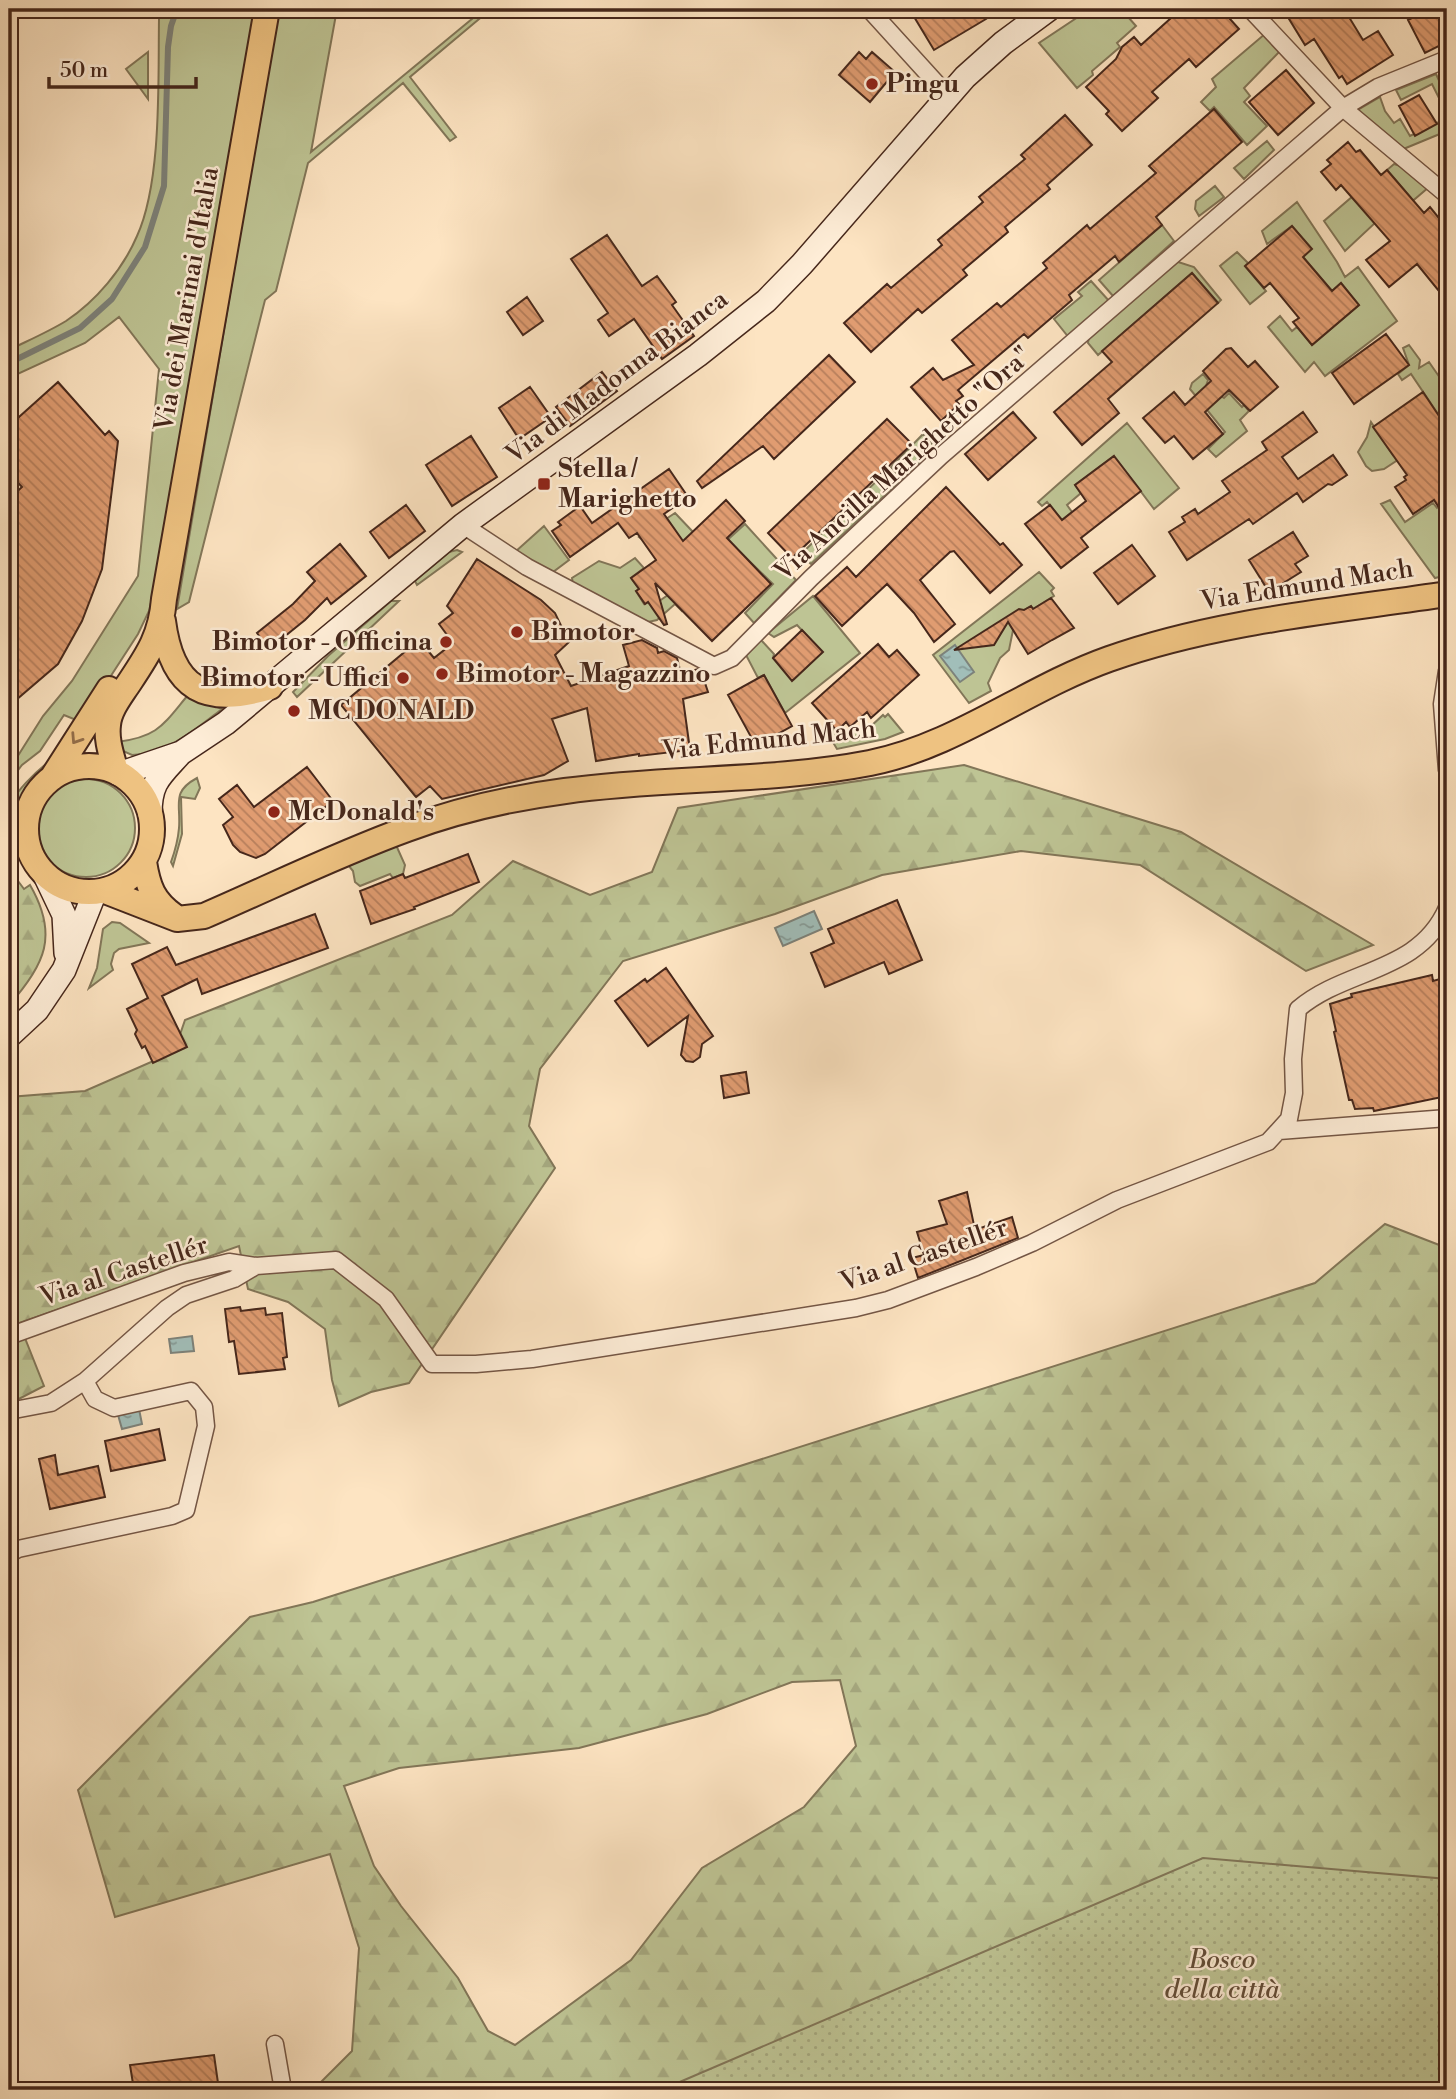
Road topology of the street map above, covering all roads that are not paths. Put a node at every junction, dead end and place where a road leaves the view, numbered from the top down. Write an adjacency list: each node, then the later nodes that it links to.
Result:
1 (267, 9): 11 (main road, Via dei Marinai d'Italia)
2 (869, 9): 6 (street)
3 (1048, 9): 6 (main road, Via di Madonna Bianca)
4 (1250, 9): 7 (street)
5 (1447, 59): 7 (street, Via Ancilla Marighetto "Ora")
6 (948, 96): 9 (main road, Via di Madonna Bianca)
7 (1343, 108): 8 (street); 9 (street, Via Ancilla Marighetto "Ora")
8 (1447, 195)
9 (463, 525): 13 (main road, Via di Madonna Bianca)
10 (1447, 594): 25 (main road, Via Edmund Mach)
11 (163, 610): 13 (main road); 16 (main road, Via dei Marinai d'Italia); 17 (main road, Via dei Marinai d'Italia, one-way to 17)
12 (1447, 671): 15 (street)
13 (270, 687): 14 (main road, Via di Madonna Bianca)
14 (181, 753): 16 (main road, Via di Madonna Bianca); 19 (main road, Via di Madonna Bianca)
15 (1447, 770)
16 (118, 773): 17 (main road); 19 (main road)
17 (52, 778): 18 (main road)
18 (19, 813): 20 (main road)
19 (150, 814): 21 (main road)
20 (19, 846): 22 (main road)
21 (144, 862): 23 (main road); 25 (main road)
22 (44, 873): 23 (main road); 26 (main road)
23 (100, 891): 25 (main road); 26 (main road)
24 (1447, 908): 29 (street)
25 (177, 919)
26 (67, 964): 27 (main road)
27 (9, 1036)
28 (1447, 1118): 29 (street)
29 (1279, 1131): 30 (street, Via al Castellér)
30 (256, 1266): 31 (street, Via al Castellér); 32 (street, Via al Castellér)
31 (9, 1336)
32 (85, 1381): 33 (street, Via al Castellér); 34 (street)
33 (9, 1411)
34 (9, 1554)
35 (275, 2044): 36 (street)
36 (282, 2090)

